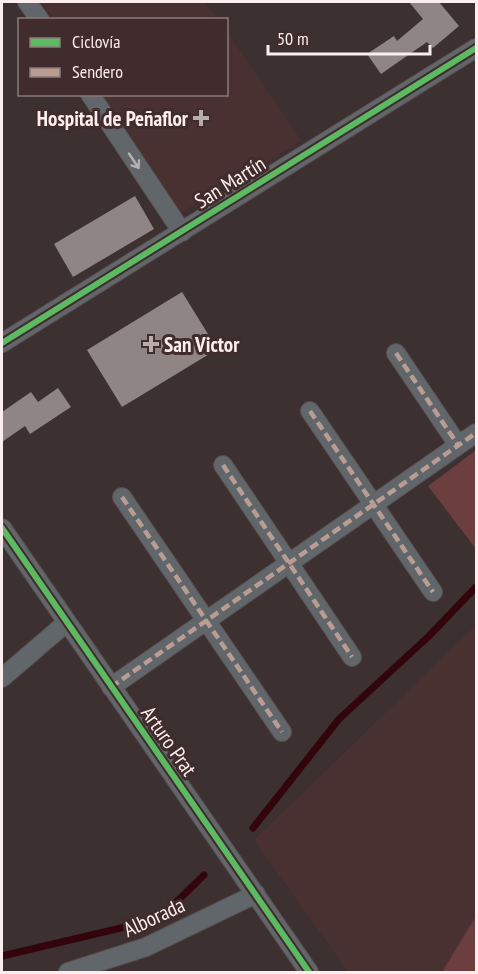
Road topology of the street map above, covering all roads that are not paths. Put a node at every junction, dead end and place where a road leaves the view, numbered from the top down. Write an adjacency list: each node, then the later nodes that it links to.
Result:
1 (27, 2): 2 (street)
2 (39, 18)
3 (477, 48): 5 (street, San Martín)
4 (91, 96): 5 (street, one-way to 5)
5 (182, 231): 6 (street, San Martín)
6 (2, 343)
7 (396, 353): 10 (street)
8 (310, 411): 13 (street)
9 (477, 433): 10 (street)
10 (459, 446): 13 (street)
11 (223, 465): 15 (street)
12 (122, 497): 17 (street)
13 (374, 505): 15 (street); 16 (street)
14 (2, 528): 18 (street, Arturo Prat)
15 (291, 563): 17 (street); 19 (street)
16 (433, 592)
17 (206, 621): 21 (street); 22 (street)
18 (66, 623): 20 (street); 21 (street, Arturo Prat)
19 (352, 657)
20 (2, 678)
21 (111, 687): 23 (street, Arturo Prat)
22 (282, 732)
23 (256, 894): 24 (street, Alborada); 25 (street, Arturo Prat)
24 (68, 972)
25 (309, 972)

